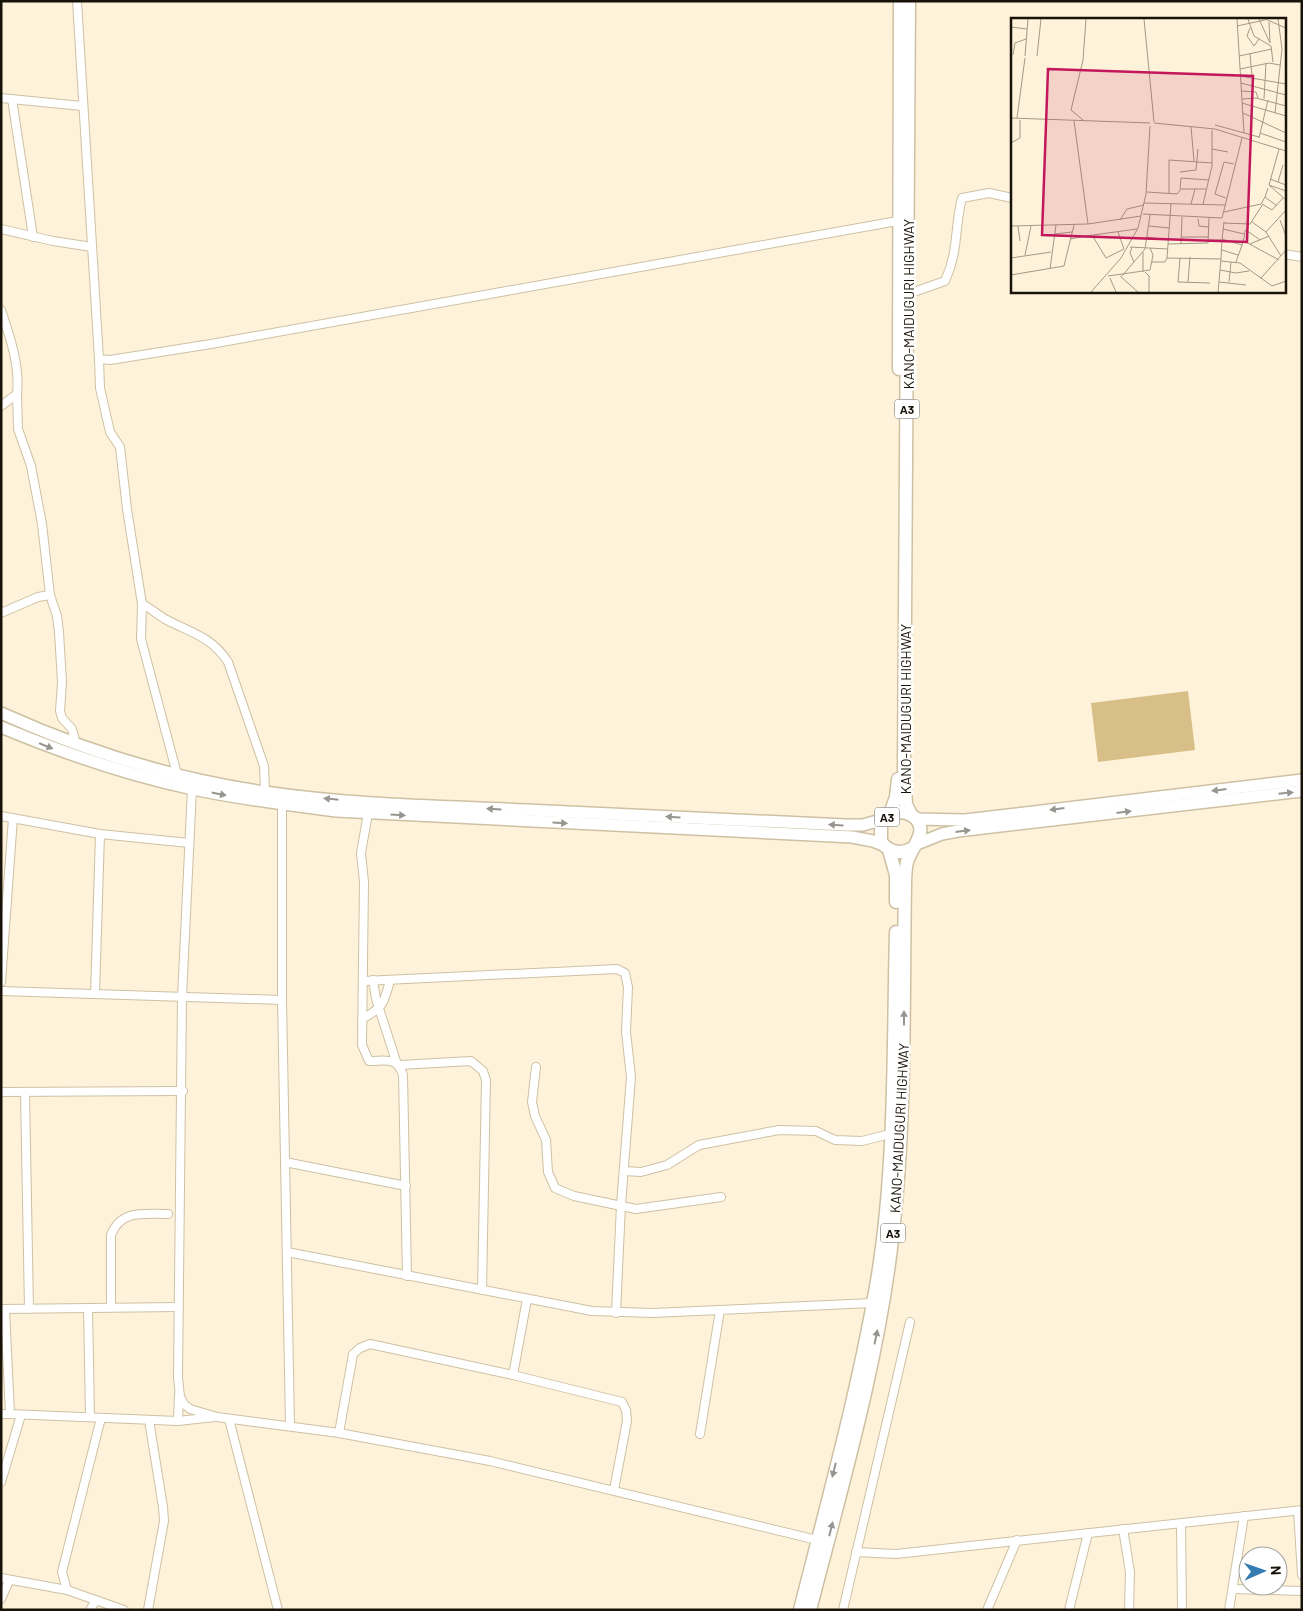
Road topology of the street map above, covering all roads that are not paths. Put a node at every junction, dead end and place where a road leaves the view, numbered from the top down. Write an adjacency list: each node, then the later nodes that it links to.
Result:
1 (77, 1): 6 (street)
2 (900, 1): 8 (highway, KANO-MAIDUGURI HIGHWAY / A3)
3 (909, 1): 8 (highway, KANO-MAIDUGURI HIGHWAY / A3)
4 (1, 98): 5 (street)
5 (12, 99): 6 (street); 10 (street)
6 (82, 106): 11 (street)
7 (1011, 198): 14 (street)
8 (904, 220): 14 (highway, KANO-MAIDUGURI HIGHWAY / A3); 16 (street); 33 (highway, KANO-MAIDUGURI HIGHWAY / A3)
9 (1, 229): 10 (street)
10 (33, 237): 11 (street)
11 (92, 247): 16 (street)
12 (1286, 254): 13 (street)
13 (1302, 257)
14 (908, 294): 34 (highway, KANO-MAIDUGURI HIGHWAY / A3)
15 (1, 310): 17 (street)
16 (99, 359): 20 (street)
17 (17, 394): 18 (street); 19 (street)
18 (1, 406)
19 (50, 595): 21 (street); 24 (street)
20 (142, 604): 25 (street); 29 (street)
21 (1, 613)
22 (1, 713): 24 (main road)
23 (1, 727): 27 (main road, one-way to 27)
24 (76, 744): 25 (main road)
25 (177, 774): 29 (main road)
26 (1302, 780): 34 (main road, one-way to 34)
27 (192, 789): 30 (main road, one-way to 30); 37 (street)
28 (1302, 791): 38 (main road, one-way to 28)
29 (264, 792): 30 (main road)
30 (282, 799): 31 (main road); 33 (main road, one-way to 30); 46 (street)
31 (368, 813): 39 (main road, one-way to 39); 41 (street)
32 (1, 816): 35 (street)
33 (887, 816): 34 (highway, A3); 39 (highway, A3)
34 (913, 817): 38 (highway, A3)
35 (12, 818): 36 (street); 42 (street)
36 (100, 834): 37 (street); 44 (street)
37 (189, 843): 45 (street)
38 (915, 846): 39 (highway); 89 (highway, KANO-MAIDUGURI HIGHWAY / A3, one-way to 38)
39 (887, 848): 54 (highway, KANO-MAIDUGURI HIGHWAY / A3)
40 (390, 980): 41 (street); 47 (street); 56 (street)
41 (368, 981): 47 (street); 48 (street)
42 (1, 982)
43 (1, 990): 44 (street)
44 (95, 994): 45 (street)
45 (182, 997): 46 (street); 51 (street)
46 (282, 1000): 55 (street)
47 (380, 1010): 48 (street); 49 (street)
48 (362, 1019): 49 (street)
49 (398, 1063): 57 (street); 63 (street)
50 (536, 1067): 59 (street)
51 (183, 1091): 53 (street); 66 (street)
52 (1, 1092): 53 (street)
53 (26, 1092): 70 (street)
54 (890, 1134): 56 (street); 65 (highway, KANO-MAIDUGURI HIGHWAY / A3)
55 (285, 1162): 57 (street); 61 (street)
56 (624, 1171): 59 (street)
57 (406, 1186): 62 (street)
58 (721, 1197): 59 (street)
59 (621, 1205): 72 (street)
60 (168, 1214): 68 (street)
61 (287, 1252): 62 (street); 84 (street)
62 (407, 1276): 63 (street)
63 (482, 1290): 64 (street)
64 (527, 1299): 72 (street); 74 (street)
65 (872, 1303): 71 (street); 89 (highway, KANO-MAIDUGURI HIGHWAY / A3, one-way to 89)
66 (179, 1307): 68 (street); 75 (street)
67 (88, 1308): 68 (street); 70 (street); 79 (street)
68 (111, 1308)
69 (3, 1309): 70 (street); 76 (street)
70 (29, 1309)
71 (720, 1310): 72 (street); 86 (street)
72 (616, 1312)
73 (910, 1322): 97 (street)
74 (513, 1375): 85 (street); 88 (street)
75 (179, 1388): 78 (street); 83 (street)
76 (6, 1414): 77 (street)
77 (21, 1415): 79 (street); 87 (street)
78 (217, 1417): 81 (street); 83 (street)
79 (90, 1418): 80 (street)
80 (101, 1418): 82 (street); 101 (street)
81 (229, 1419): 84 (street); 108 (street)
82 (149, 1420): 83 (street); 107 (street)
83 (178, 1421)
84 (290, 1425): 85 (street)
85 (339, 1433): 88 (street)
86 (700, 1434)
87 (1, 1482)
88 (614, 1490): 95 (street)
89 (831, 1505): 95 (highway, KANO-MAIDUGURI HIGHWAY / A3); 110 (highway, KANO-MAIDUGURI HIGHWAY / A3, one-way to 89)
90 (1300, 1510): 91 (street); 98 (street)
91 (1244, 1516): 92 (street); 100 (street)
92 (1181, 1524): 93 (street); 115 (street)
93 (1123, 1528): 94 (street); 114 (street)
94 (1088, 1533): 96 (street); 113 (street)
95 (817, 1540): 109 (highway, KANO-MAIDUGURI HIGHWAY / A3)
96 (1017, 1540): 97 (street); 112 (street)
97 (856, 1552): 111 (street)
98 (1302, 1575)
99 (5, 1580): 101 (street); 103 (street)
100 (1233, 1589): 102 (street); 116 (street)
101 (67, 1590): 104 (street)
102 (1302, 1591)
103 (1, 1599)
104 (96, 1600): 105 (street); 106 (street)
105 (90, 1610)
106 (124, 1610)
107 (148, 1610)
108 (278, 1610)
109 (800, 1610)
110 (810, 1610)
111 (843, 1610)
112 (987, 1610)
113 (1070, 1610)
114 (1129, 1610)
115 (1182, 1610)
116 (1230, 1610)

